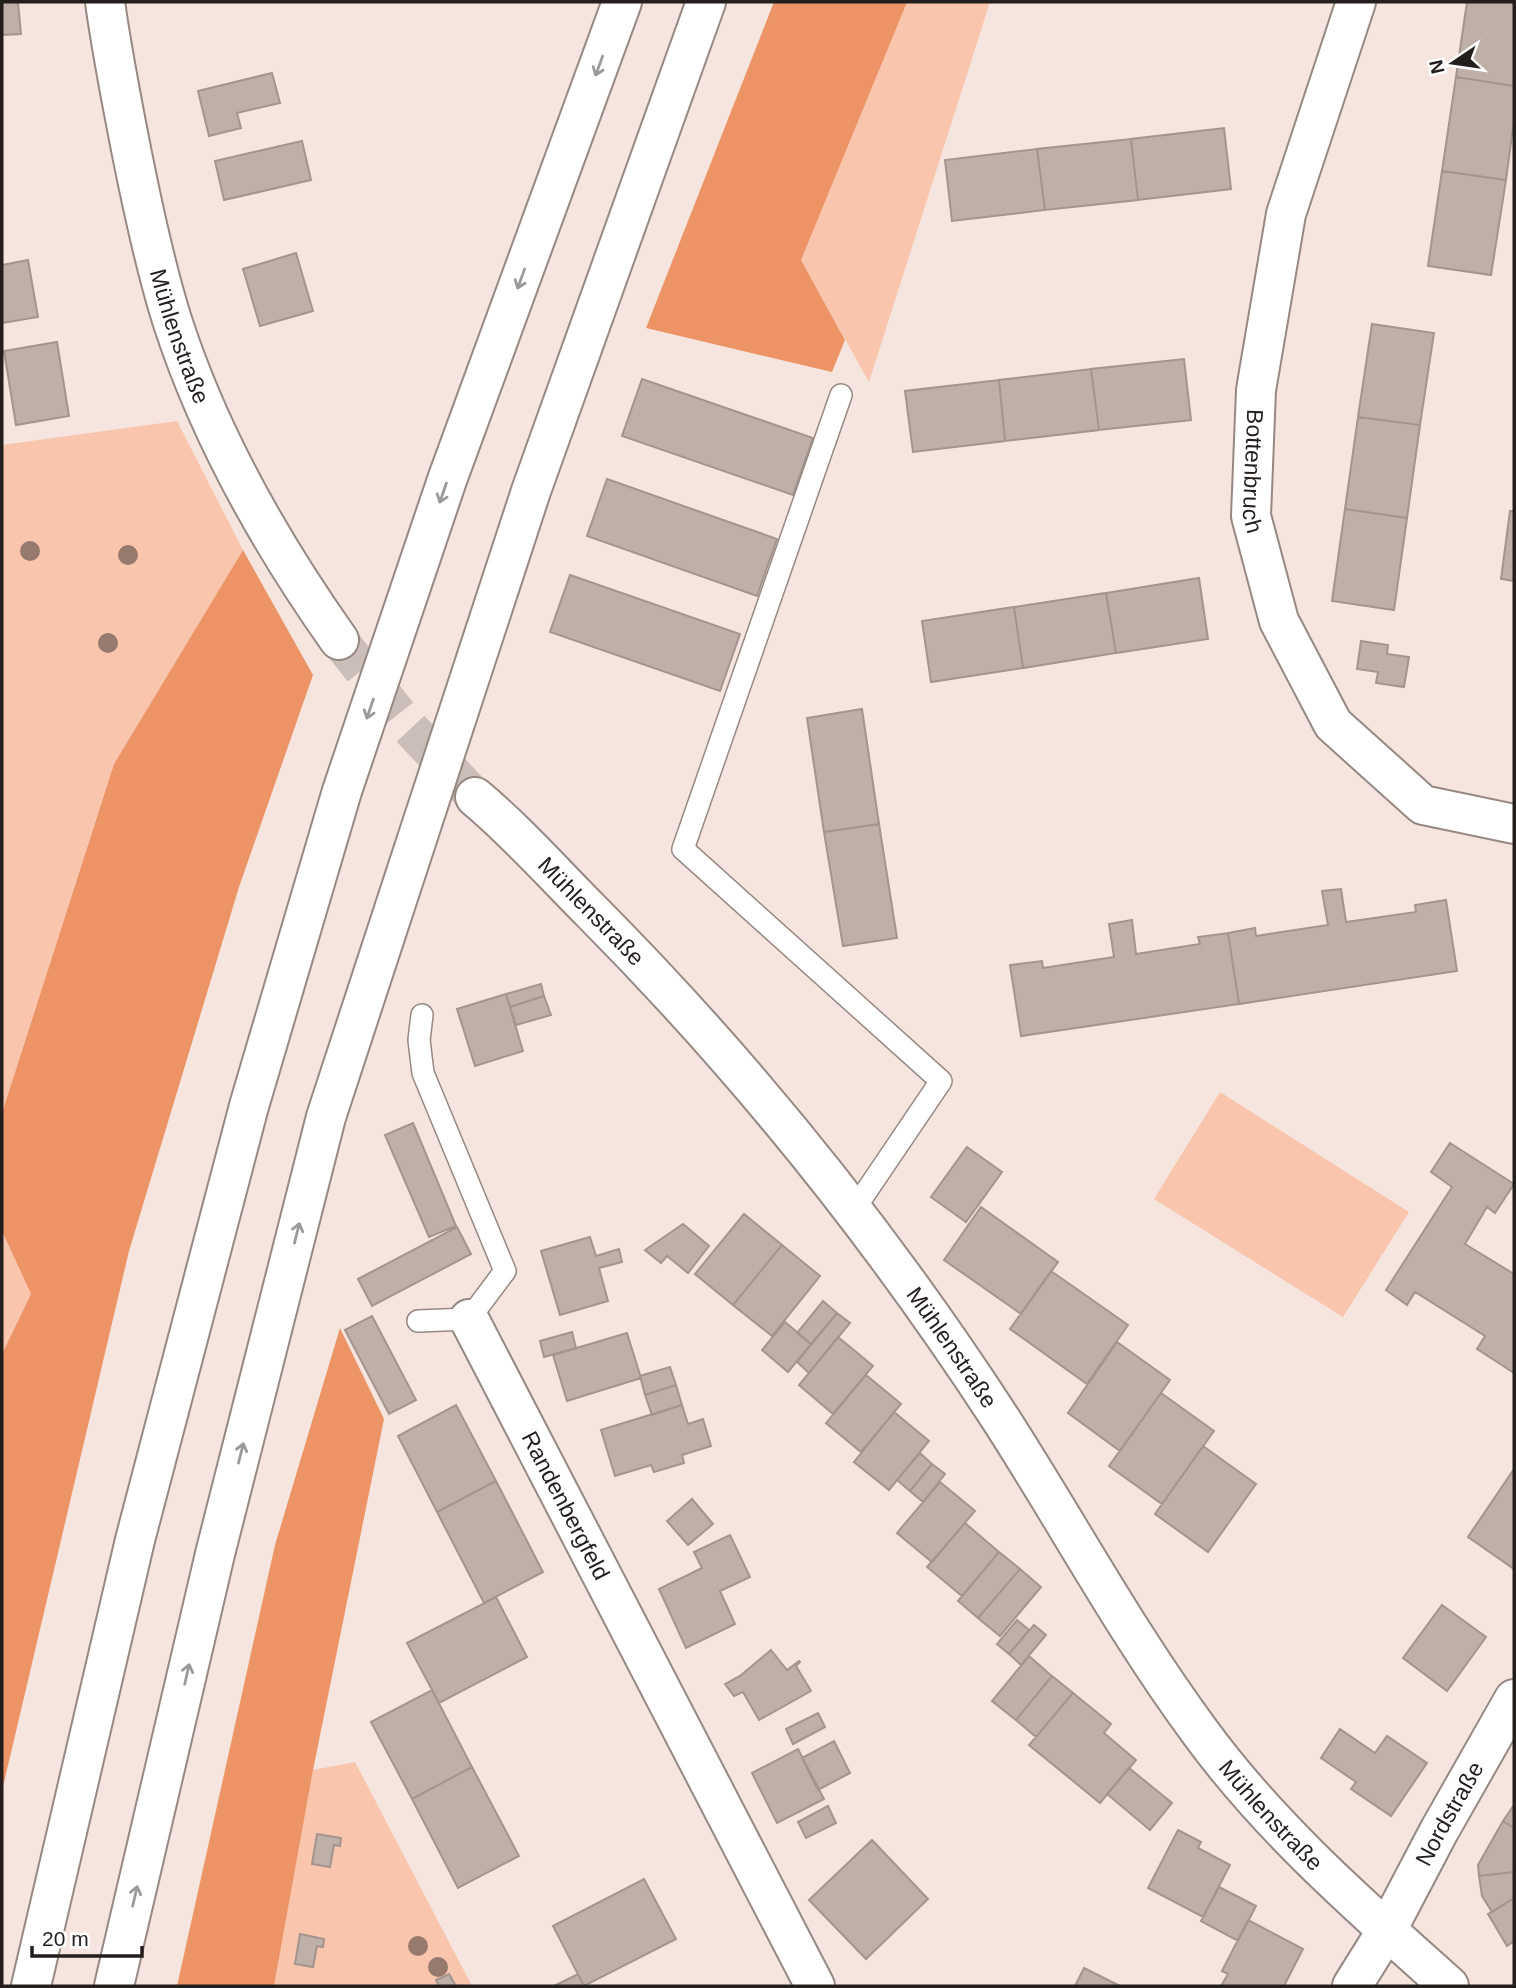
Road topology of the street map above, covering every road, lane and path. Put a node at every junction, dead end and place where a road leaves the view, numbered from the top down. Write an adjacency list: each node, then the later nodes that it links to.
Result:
1 (105, 2): 6 (main road, Mühlenstraße)
2 (622, 2): 15 (main road, one-way to 15)
3 (706, 2): 16 (main road, one-way to 3)
4 (1356, 2): 8 (main road, Bottenbruch)
5 (841, 395): 10 (lane)
6 (339, 640)
7 (475, 797): 10 (main road, Mühlenstraße)
8 (1514, 824)
9 (422, 1015): 11 (lane)
10 (853, 1212): 14 (main road, Mühlenstraße)
11 (470, 1319): 12 (lane); 17 (main road, Randenbergfeld)
12 (418, 1321)
13 (1514, 1699): 14 (main road, Nordstraße)
14 (1387, 1930): 18 (main road); 19 (main road); 20 (main road, Mühlenstraße); 21 (main road, Mühlenstraße)
15 (31, 1986)
16 (114, 1986)
17 (815, 1986)
18 (1352, 1986)
19 (1379, 1986)
20 (1416, 1986)
21 (1449, 1986)

